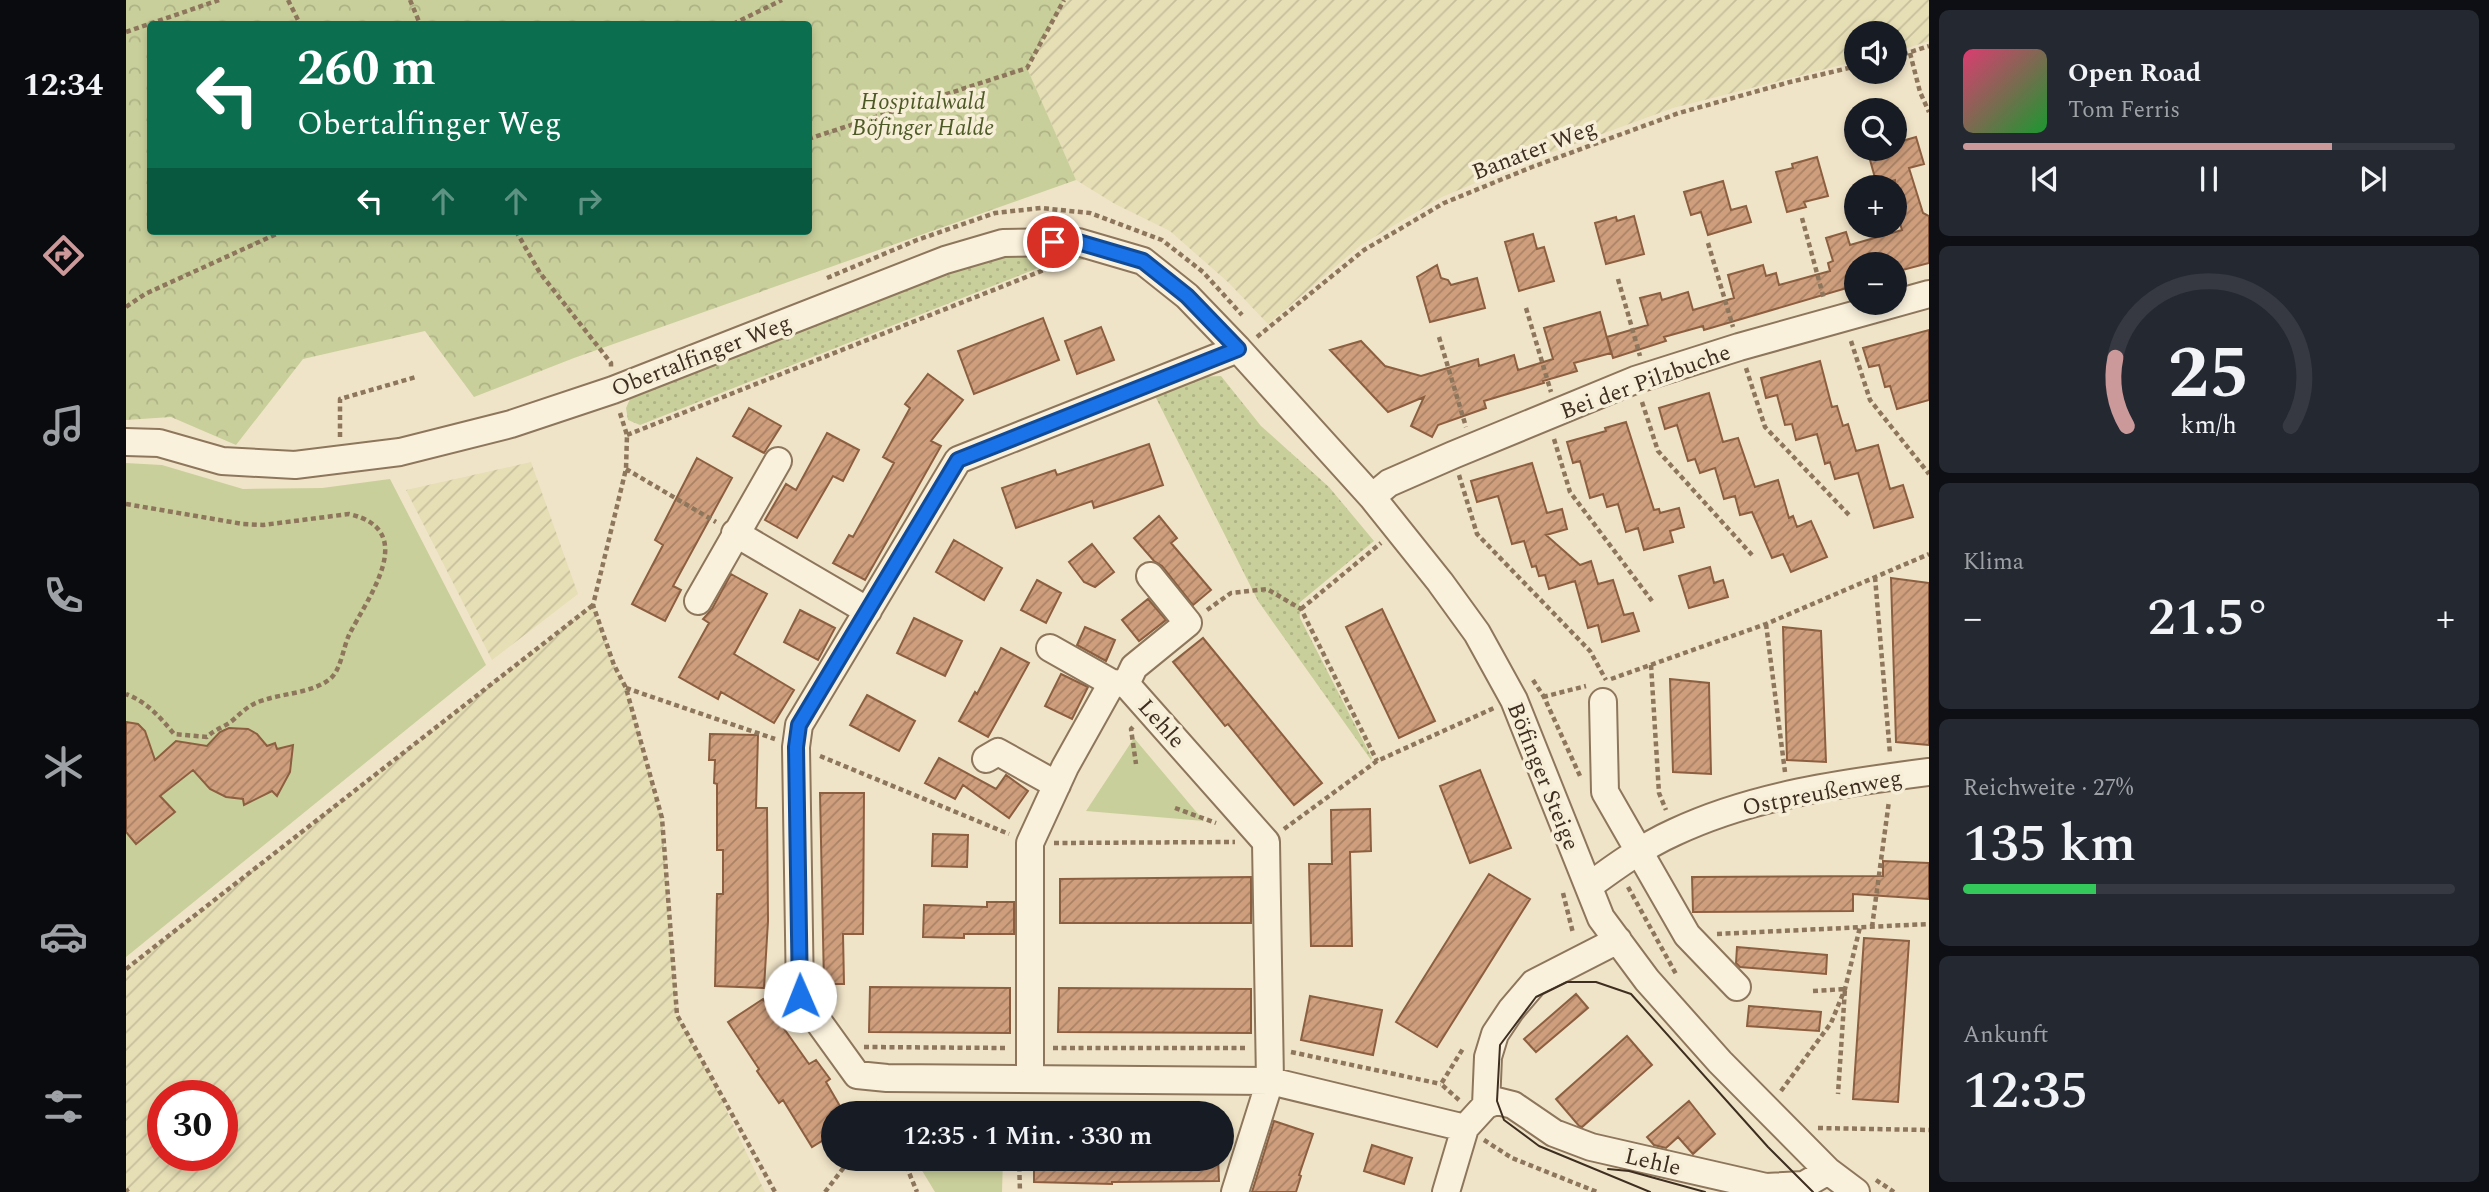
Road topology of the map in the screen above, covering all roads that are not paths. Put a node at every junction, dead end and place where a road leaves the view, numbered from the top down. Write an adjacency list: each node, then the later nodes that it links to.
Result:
1 (1929, 294): 5 (street, Bei der Pilzbuche)
2 (1249, 342): 3 (street, Obertalfinger Weg); 5 (street, Böfinger Steige); 9 (street)
3 (126, 442)
4 (778, 461): 6 (street)
5 (1372, 497): 17 (street, Böfinger Steige)
6 (735, 533): 8 (street); 9 (street)
7 (1150, 576): 11 (street)
8 (698, 601)
9 (868, 611): 20 (street)
10 (1049, 648): 11 (street)
11 (1119, 684): 15 (street, Lehle); 21 (street, Lehle)
12 (1605, 691): 16 (street)
13 (986, 759): 15 (street)
14 (1929, 772): 16 (street, Ostpreußenweg)
15 (1057, 785): 20 (street, Lehle)
16 (1639, 850): 17 (street, Ostpreußenweg); 19 (street)
17 (1589, 886): 18 (street, Böfinger Steige)
18 (1618, 940): 22 (street); 24 (street, Böfinger Steige)
19 (1737, 987)
20 (1030, 1078): 21 (street)
21 (1270, 1081): 23 (street); 25 (street)
22 (1486, 1104): 23 (street); 24 (street, Lehle)
23 (1465, 1128): 26 (street)
24 (1828, 1171): 27 (street, Böfinger Steige)
25 (1235, 1192)
26 (1446, 1192)
27 (1856, 1192)

